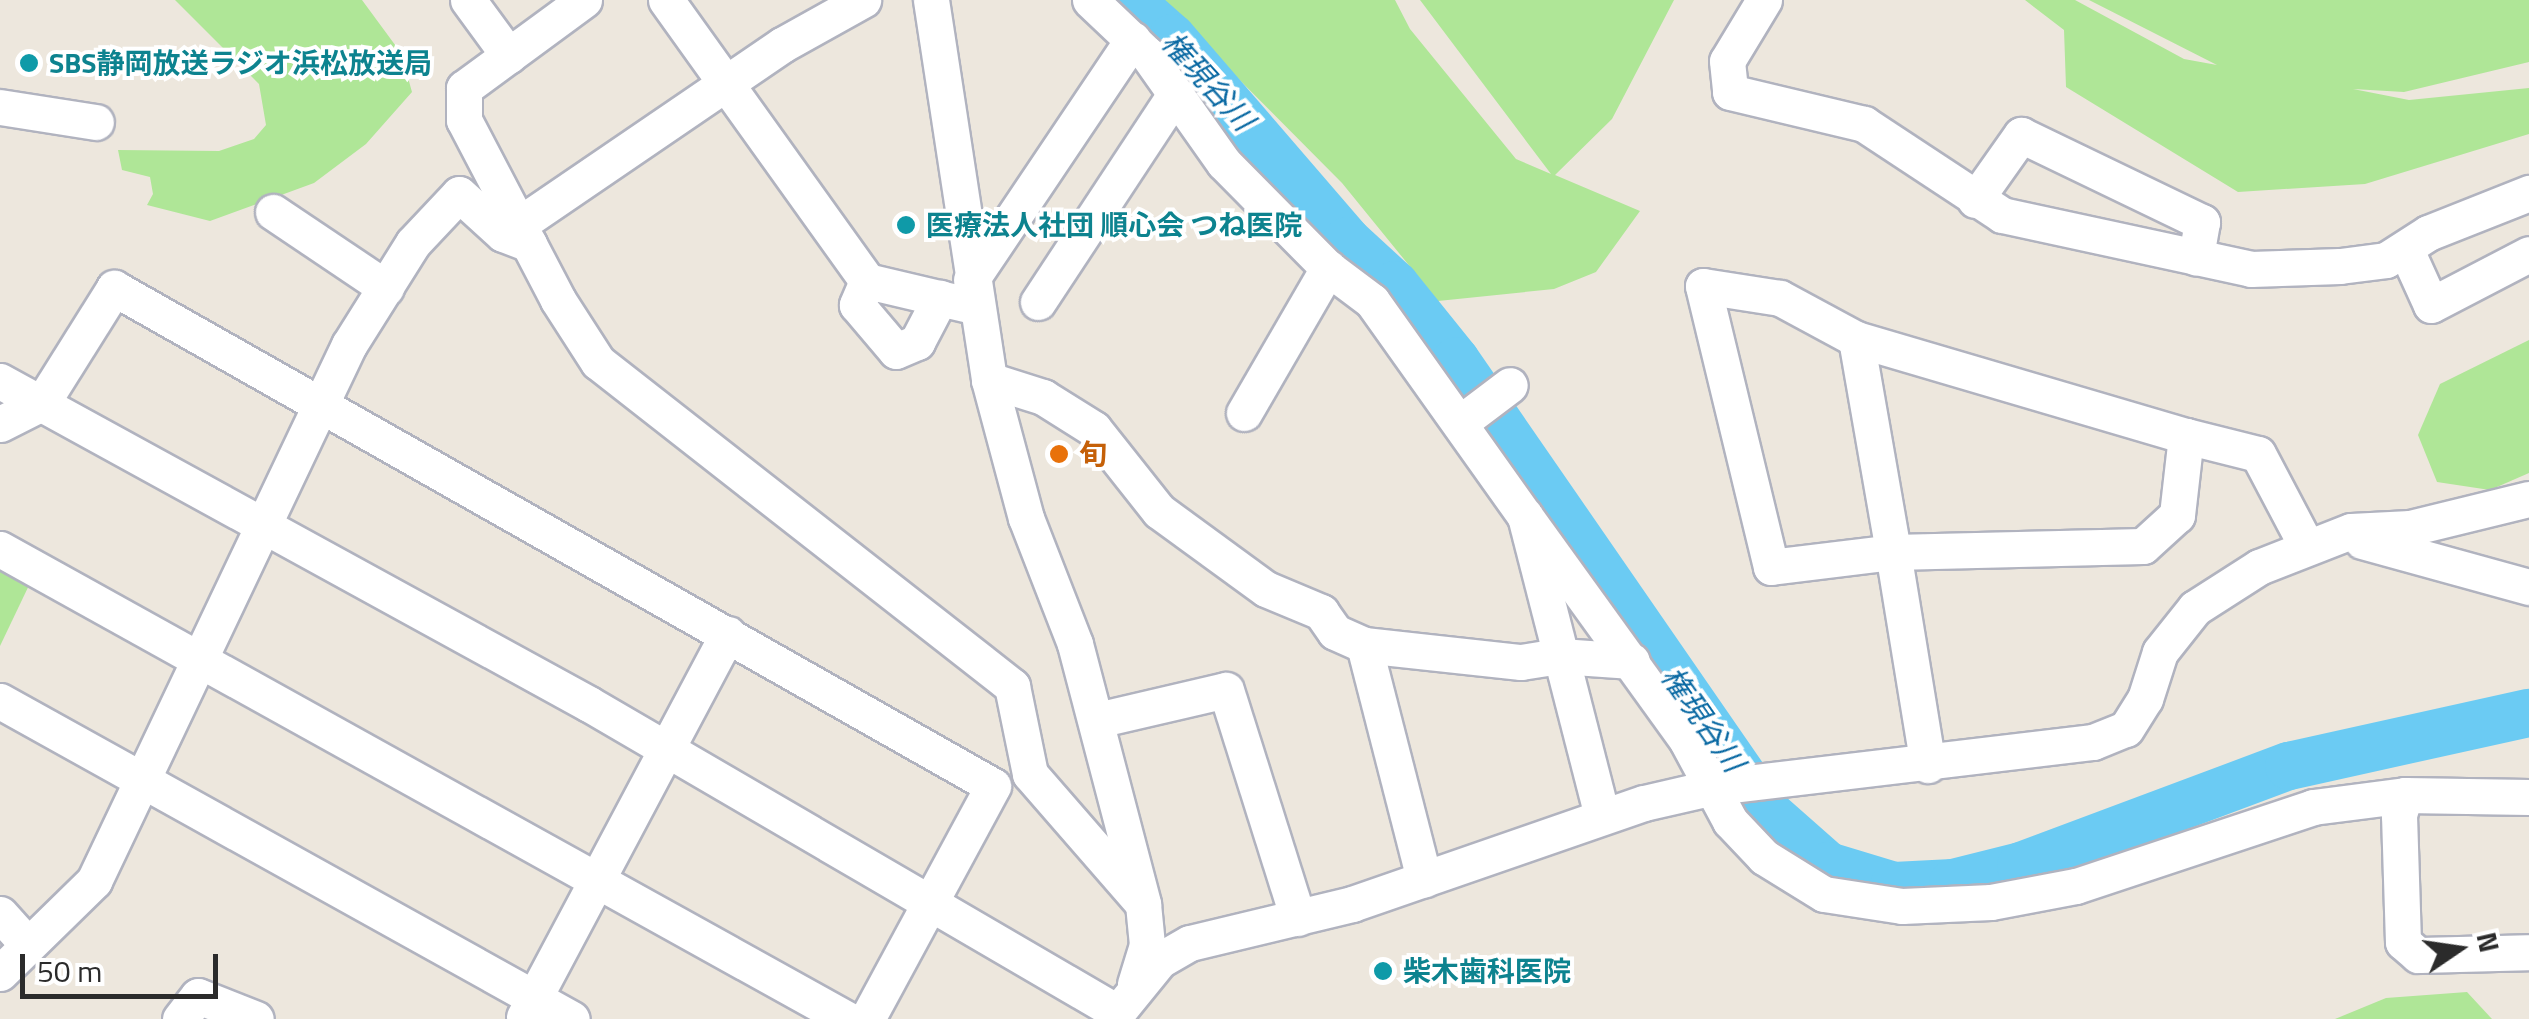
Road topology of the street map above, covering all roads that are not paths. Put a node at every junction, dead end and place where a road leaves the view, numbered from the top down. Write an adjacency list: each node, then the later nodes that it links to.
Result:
1 (468, 0): 9 (street)
2 (584, 0): 9 (street)
3 (666, 0): 10 (street)
4 (863, 0): 10 (street)
5 (931, 0): 24 (street)
6 (1090, 0): 8 (street)
7 (1764, 0): 15 (street)
8 (1134, 40): 11 (street); 24 (street)
9 (508, 56): 17 (street)
10 (726, 83): 17 (street); 22 (street)
11 (1176, 93): 21 (street); 25 (street)
12 (0, 107): 13 (street)
13 (96, 122)
14 (2529, 192): 18 (street)
15 (1976, 200): 20 (street); 20 (street)
16 (273, 212): 23 (street)
17 (525, 233): 23 (street); 60 (street)
18 (2407, 252): 19 (street); 20 (street)
19 (2529, 254)
20 (2196, 257)
21 (1328, 268): 32 (street); 33 (street)
22 (867, 281): 24 (street); 24 (street)
23 (386, 288): 31 (street)
24 (961, 295): 27 (street)
25 (1038, 302)
26 (1856, 339): 35 (street); 41 (street); 41 (street)
27 (989, 380): 44 (street); 49 (street)
28 (0, 382): 30 (street)
29 (1510, 385): 33 (street)
30 (42, 403): 31 (street); 34 (street); 38 (street)
31 (323, 405): 38 (street); 43 (street)
32 (1244, 413)
33 (1461, 422): 37 (street)
34 (0, 424)
35 (2186, 436): 39 (street); 41 (street)
36 (2529, 499): 39 (street)
37 (1526, 516): 46 (street); 47 (street)
38 (264, 524): 45 (street); 50 (street)
39 (2322, 542): 42 (street); 51 (street)
40 (0, 549): 45 (street)
41 (1893, 552): 51 (street)
42 (2529, 587)
43 (728, 634): 50 (street); 59 (street)
44 (1364, 645): 46 (street); 58 (street)
45 (202, 656): 52 (street); 57 (street)
46 (1560, 656): 47 (street); 56 (street)
47 (1632, 661): 53 (street)
48 (0, 702): 52 (street)
49 (1097, 720): 60 (street); 62 (street)
50 (666, 751): 57 (street); 59 (street)
51 (1928, 765): 53 (street)
52 (142, 781): 63 (street); 66 (street)
53 (1714, 787): 54 (street); 56 (street)
54 (2405, 795): 55 (street); 64 (street)
55 (2529, 797)
56 (1602, 816): 58 (street)
57 (596, 874): 66 (street); 71 (street)
58 (1424, 879): 62 (street)
59 (927, 902): 67 (street); 72 (street)
60 (1142, 904): 67 (street)
61 (0, 914): 63 (street)
62 (1298, 918): 67 (street)
63 (26, 942): 65 (street)
64 (2529, 952)
65 (0, 973)
66 (528, 1008): 70 (street)
67 (1125, 1011)
68 (180, 1019): 69 (street)
69 (256, 1019)
70 (572, 1019)
71 (847, 1019)
72 (867, 1019)

